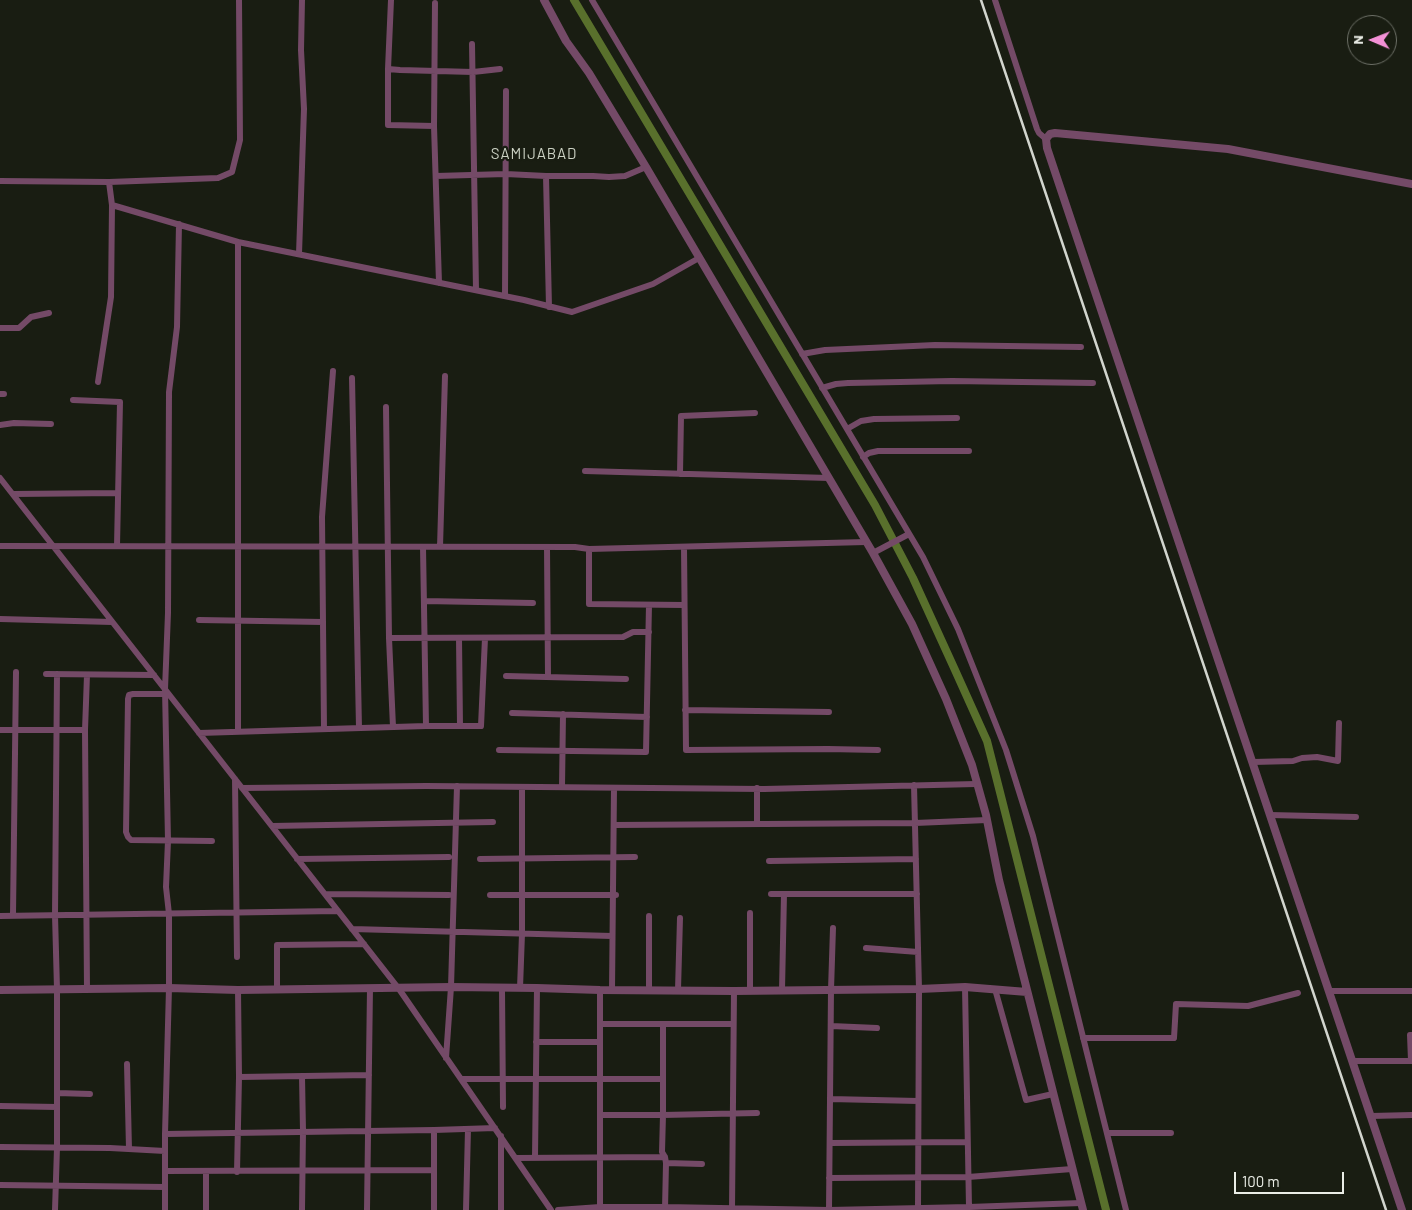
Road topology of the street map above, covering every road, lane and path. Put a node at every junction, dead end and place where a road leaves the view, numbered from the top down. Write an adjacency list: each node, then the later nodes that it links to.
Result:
1 (239, 0): 22 (street)
2 (302, 0): 27 (street)
3 (391, 0): 9 (street)
4 (544, 0): 16 (street)
5 (592, 0): 36 (street)
6 (995, 0): 15 (street)
7 (435, 3): 11 (street)
8 (472, 44): 12 (street)
9 (388, 69): 11 (street); 14 (street)
10 (500, 69): 12 (street)
11 (434, 70): 12 (street); 14 (street)
12 (473, 72): 18 (street)
13 (506, 91): 17 (street)
14 (434, 126): 19 (street)
15 (1046, 139): 23 (street); 118 (street)
16 (646, 167): 20 (street); 28 (street)
17 (506, 174): 18 (street); 20 (street); 31 (street)
18 (474, 175): 19 (street); 30 (street)
19 (436, 176): 29 (street)
20 (546, 176): 32 (street)
21 (0, 181): 22 (street)
22 (110, 182): 24 (street)
23 (1412, 184)
24 (112, 205): 25 (street); 40 (street)
25 (179, 224): 26 (street); 63 (street)
26 (238, 242): 27 (street); 64 (street)
27 (299, 254): 29 (street)
28 (699, 258): 32 (street); 55 (street)
29 (439, 283): 30 (street)
30 (476, 290): 31 (street)
31 (505, 296): 32 (street)
32 (549, 307)
33 (49, 313): 34 (street)
34 (0, 328)
35 (1081, 347): 36 (street)
36 (802, 354): 42 (street)
37 (333, 371): 65 (street)
38 (445, 376): 69 (street)
39 (352, 378): 66 (street)
40 (98, 382)
41 (1093, 383): 42 (street)
42 (822, 388): 49 (street)
43 (73, 400): 56 (street)
44 (386, 407): 67 (street)
45 (755, 414): 53 (street)
46 (957, 418): 49 (street)
47 (51, 424): 48 (street)
48 (0, 425)
49 (847, 429): 51 (street)
50 (969, 450): 51 (street)
51 (863, 457): 58 (street)
52 (585, 471): 53 (street)
53 (680, 474): 55 (street)
54 (0, 478): 57 (street)
55 (830, 478): 59 (street)
56 (118, 493): 57 (street); 62 (street)
57 (13, 494): 61 (street)
58 (907, 535): 73 (street); 207 (street)
59 (866, 542): 71 (street); 73 (street)
60 (0, 546): 61 (street)
61 (53, 546): 62 (street); 81 (street)
62 (117, 546): 63 (street)
63 (169, 546): 64 (street); 97 (street)
64 (238, 547): 65 (street); 80 (street)
65 (323, 547): 66 (street); 82 (street)
66 (355, 547): 67 (street); 107 (street)
67 (388, 547): 68 (street); 84 (street)
68 (423, 547): 69 (street); 74 (street)
69 (440, 547): 70 (street)
70 (547, 547): 72 (street); 88 (street)
71 (684, 547): 72 (street); 77 (street)
72 (589, 549): 76 (street)
73 (873, 553): 120 (street)
74 (424, 600): 75 (street); 85 (street)
75 (532, 603)
76 (649, 605): 77 (street); 83 (street)
77 (684, 605): 98 (street)
78 (0, 619): 81 (street)
79 (199, 620): 80 (street)
80 (238, 621): 82 (street); 113 (street)
81 (112, 622): 93 (street)
82 (323, 622): 108 (street)
83 (649, 632): 88 (street); 102 (street)
84 (389, 638): 85 (street); 106 (street)
85 (424, 638): 86 (street); 104 (street)
86 (459, 638): 87 (street); 105 (street)
87 (485, 638): 88 (street); 105 (street)
88 (548, 638): 95 (street)
89 (16, 672): 110 (street)
90 (46, 674): 91 (street)
91 (57, 674): 92 (street); 111 (street)
92 (87, 675): 93 (street); 112 (street)
93 (154, 675): 97 (street)
94 (506, 676): 95 (street)
95 (548, 677): 96 (street)
96 (626, 679)
97 (165, 692): 114 (street); 137 (street); 137 (street)
98 (685, 710): 99 (street); 117 (street)
99 (829, 712)
100 (512, 713): 101 (street)
101 (563, 714): 102 (street); 116 (street)
102 (647, 717): 116 (street)
103 (1339, 723): 118 (street)
104 (426, 726): 105 (street); 106 (street)
105 (460, 726)
106 (393, 727): 107 (street)
107 (359, 728): 108 (street)
108 (324, 729): 113 (street)
109 (0, 730): 110 (street)
110 (15, 730): 111 (street); 160 (street)
111 (57, 730): 112 (street); 161 (street)
112 (86, 730): 158 (street)
113 (238, 732): 114 (street)
114 (199, 733): 119 (street)
115 (499, 750): 116 (street)
116 (562, 750): 125 (street)
117 (878, 750)
118 (1253, 762): 128 (street)
119 (235, 779): 124 (street); 156 (street)
120 (976, 784): 121 (street); 130 (street)
121 (914, 785): 127 (street); 133 (street)
122 (457, 786): 123 (street); 124 (street); 131 (street)
123 (522, 787): 125 (street); 142 (street)
124 (242, 788): 136 (street)
125 (562, 788): 126 (street)
126 (614, 788): 127 (street); 135 (street)
127 (757, 788): 134 (street)
128 (1270, 815): 129 (street); 197 (street)
129 (1356, 817)
130 (987, 820): 133 (street); 199 (street)
131 (456, 822): 132 (street); 136 (street); 167 (street)
132 (493, 822)
133 (915, 822): 134 (street); 145 (street)
134 (757, 824): 135 (street)
135 (614, 825): 140 (street)
136 (272, 826): 143 (street)
137 (168, 841): 138 (street); 159 (street)
138 (212, 841)
139 (449, 857): 143 (street)
140 (614, 857): 141 (street); 142 (street); 154 (street)
141 (635, 857)
142 (522, 858): 144 (street); 153 (street)
143 (297, 859): 147 (street)
144 (480, 859)
145 (916, 859): 146 (street); 150 (street)
146 (769, 861)
147 (325, 894): 151 (street); 155 (street)
148 (771, 894): 149 (street)
149 (784, 894): 150 (street); 193 (street)
150 (917, 894): 172 (street)
151 (449, 895)
152 (490, 895): 153 (street)
153 (522, 895): 154 (street); 168 (street)
154 (615, 895): 169 (street)
155 (338, 911): 156 (street); 166 (street)
156 (237, 912): 159 (street); 173 (street)
157 (750, 913): 196 (street)
158 (86, 914): 159 (street); 161 (street); 182 (street)
159 (169, 914): 176 (street)
160 (13, 915): 161 (street); 162 (street)
161 (55, 915): 181 (street)
162 (0, 916)
163 (649, 916): 191 (street)
164 (680, 918): 192 (street)
165 (833, 928): 194 (street)
166 (352, 929): 167 (street); 170 (street)
167 (453, 932): 168 (street); 174 (street)
168 (522, 934): 169 (street); 179 (street)
169 (612, 936): 190 (street)
170 (364, 944): 183 (street); 188 (street)
171 (866, 948): 172 (street)
172 (918, 952): 184 (street)
173 (237, 957)
174 (451, 987): 178 (street); 183 (street); 210 (street)
175 (965, 987): 184 (street); 185 (street); 246 (street)
176 (169, 988): 182 (street); 187 (street); 243 (street)
177 (370, 988): 183 (street); 188 (street); 213 (street)
178 (502, 988): 179 (street); 217 (street)
179 (520, 988): 180 (street)
180 (537, 988): 189 (street); 208 (street)
181 (57, 989): 182 (street); 186 (street); 221 (street)
182 (87, 989)
183 (399, 989): 210 (street)
184 (919, 989): 194 (street); 225 (street)
185 (995, 989): 199 (street); 223 (street)
186 (0, 990)
187 (238, 990): 188 (street); 215 (street)
188 (277, 990)
189 (600, 990): 190 (street); 201 (street)
190 (612, 990): 191 (street)
191 (649, 990): 192 (street)
192 (678, 990): 195 (street)
193 (782, 990): 194 (street); 196 (street)
194 (831, 990): 204 (street)
195 (734, 991): 196 (street); 203 (street)
196 (750, 991)
197 (1329, 991): 198 (street); 211 (street)
198 (1412, 991)
199 (1027, 992): 223 (street)
200 (1298, 994): 207 (street)
201 (600, 1024): 202 (street); 209 (street)
202 (663, 1024): 203 (street); 220 (street)
203 (733, 1024): 229 (street)
204 (831, 1026): 205 (street); 224 (street)
205 (877, 1028)
206 (1412, 1035): 211 (street)
207 (1083, 1038): 241 (street)
208 (536, 1042): 209 (street); 218 (street)
209 (599, 1042): 219 (street)
210 (446, 1058): 216 (street)
211 (1352, 1061): 234 (street)
212 (127, 1064): 250 (street)
213 (369, 1075): 214 (street); 237 (street)
214 (302, 1076): 215 (street); 239 (street)
215 (239, 1077): 240 (street)
216 (461, 1079): 217 (street); 235 (street)
217 (503, 1079): 218 (street); 228 (street)
218 (536, 1079): 219 (street); 252 (street)
219 (600, 1079): 220 (street); 231 (street)
220 (663, 1079): 232 (street)
221 (57, 1093): 222 (street); 227 (street)
222 (90, 1094)
223 (1053, 1094): 258 (street)
224 (830, 1099): 225 (street); 247 (street)
225 (918, 1101): 245 (street)
226 (0, 1106): 227 (street)
227 (57, 1107): 249 (street)
228 (503, 1107)
229 (732, 1113): 230 (street); 232 (street); 275 (street)
230 (757, 1113)
231 (600, 1115): 232 (street); 253 (street)
232 (663, 1115): 255 (street)
233 (1412, 1115): 234 (street)
234 (1371, 1116): 290 (street)
235 (495, 1128): 236 (street); 244 (street)
236 (468, 1129): 238 (street); 284 (street)
237 (368, 1130): 238 (street); 239 (street); 262 (street)
238 (434, 1130): 257 (street)
239 (303, 1131): 240 (street); 261 (street)
240 (238, 1132): 243 (street); 263 (street)
241 (1107, 1133): 242 (street); 289 (street)
242 (1171, 1133)
243 (165, 1134): 251 (street)
244 (501, 1136): 254 (street); 285 (street)
245 (918, 1142): 246 (street); 247 (street); 264 (street)
246 (968, 1142): 265 (street)
247 (830, 1143): 266 (street)
248 (0, 1147): 249 (street)
249 (57, 1148): 250 (street); 268 (street)
250 (129, 1149): 251 (street)
251 (165, 1151): 259 (street)
252 (535, 1157): 253 (street); 254 (street)
253 (600, 1157): 255 (street); 271 (street)
254 (516, 1158): 286 (street)
255 (666, 1160): 256 (street); 273 (street)
256 (702, 1164)
257 (434, 1170): 262 (street); 283 (street)
258 (1072, 1170): 265 (street); 270 (street)
259 (165, 1171): 260 (street); 269 (street)
260 (206, 1171): 263 (street); 280 (street)
261 (302, 1171): 262 (street); 263 (street); 281 (street)
262 (367, 1171): 282 (street)
263 (237, 1172)
264 (918, 1177): 265 (street); 266 (street); 274 (street)
265 (968, 1177): 272 (street)
266 (829, 1178): 288 (street)
267 (0, 1185): 268 (street)
268 (56, 1186): 269 (street); 278 (street)
269 (165, 1187): 279 (street)
270 (1082, 1206): 272 (street)
271 (600, 1207): 273 (street); 287 (street)
272 (969, 1207): 274 (street)
273 (665, 1208): 275 (street)
274 (918, 1208): 277 (street)
275 (732, 1209): 276 (street)
276 (777, 1209): 288 (street)
277 (897, 1209): 288 (street)
278 (55, 1210)
279 (165, 1210)
280 (206, 1210)
281 (302, 1210)
282 (367, 1210)
283 (434, 1210)
284 (466, 1210)
285 (501, 1210)
286 (551, 1210)
287 (558, 1210)
288 (829, 1210)
289 (1126, 1210)
290 (1402, 1210)

